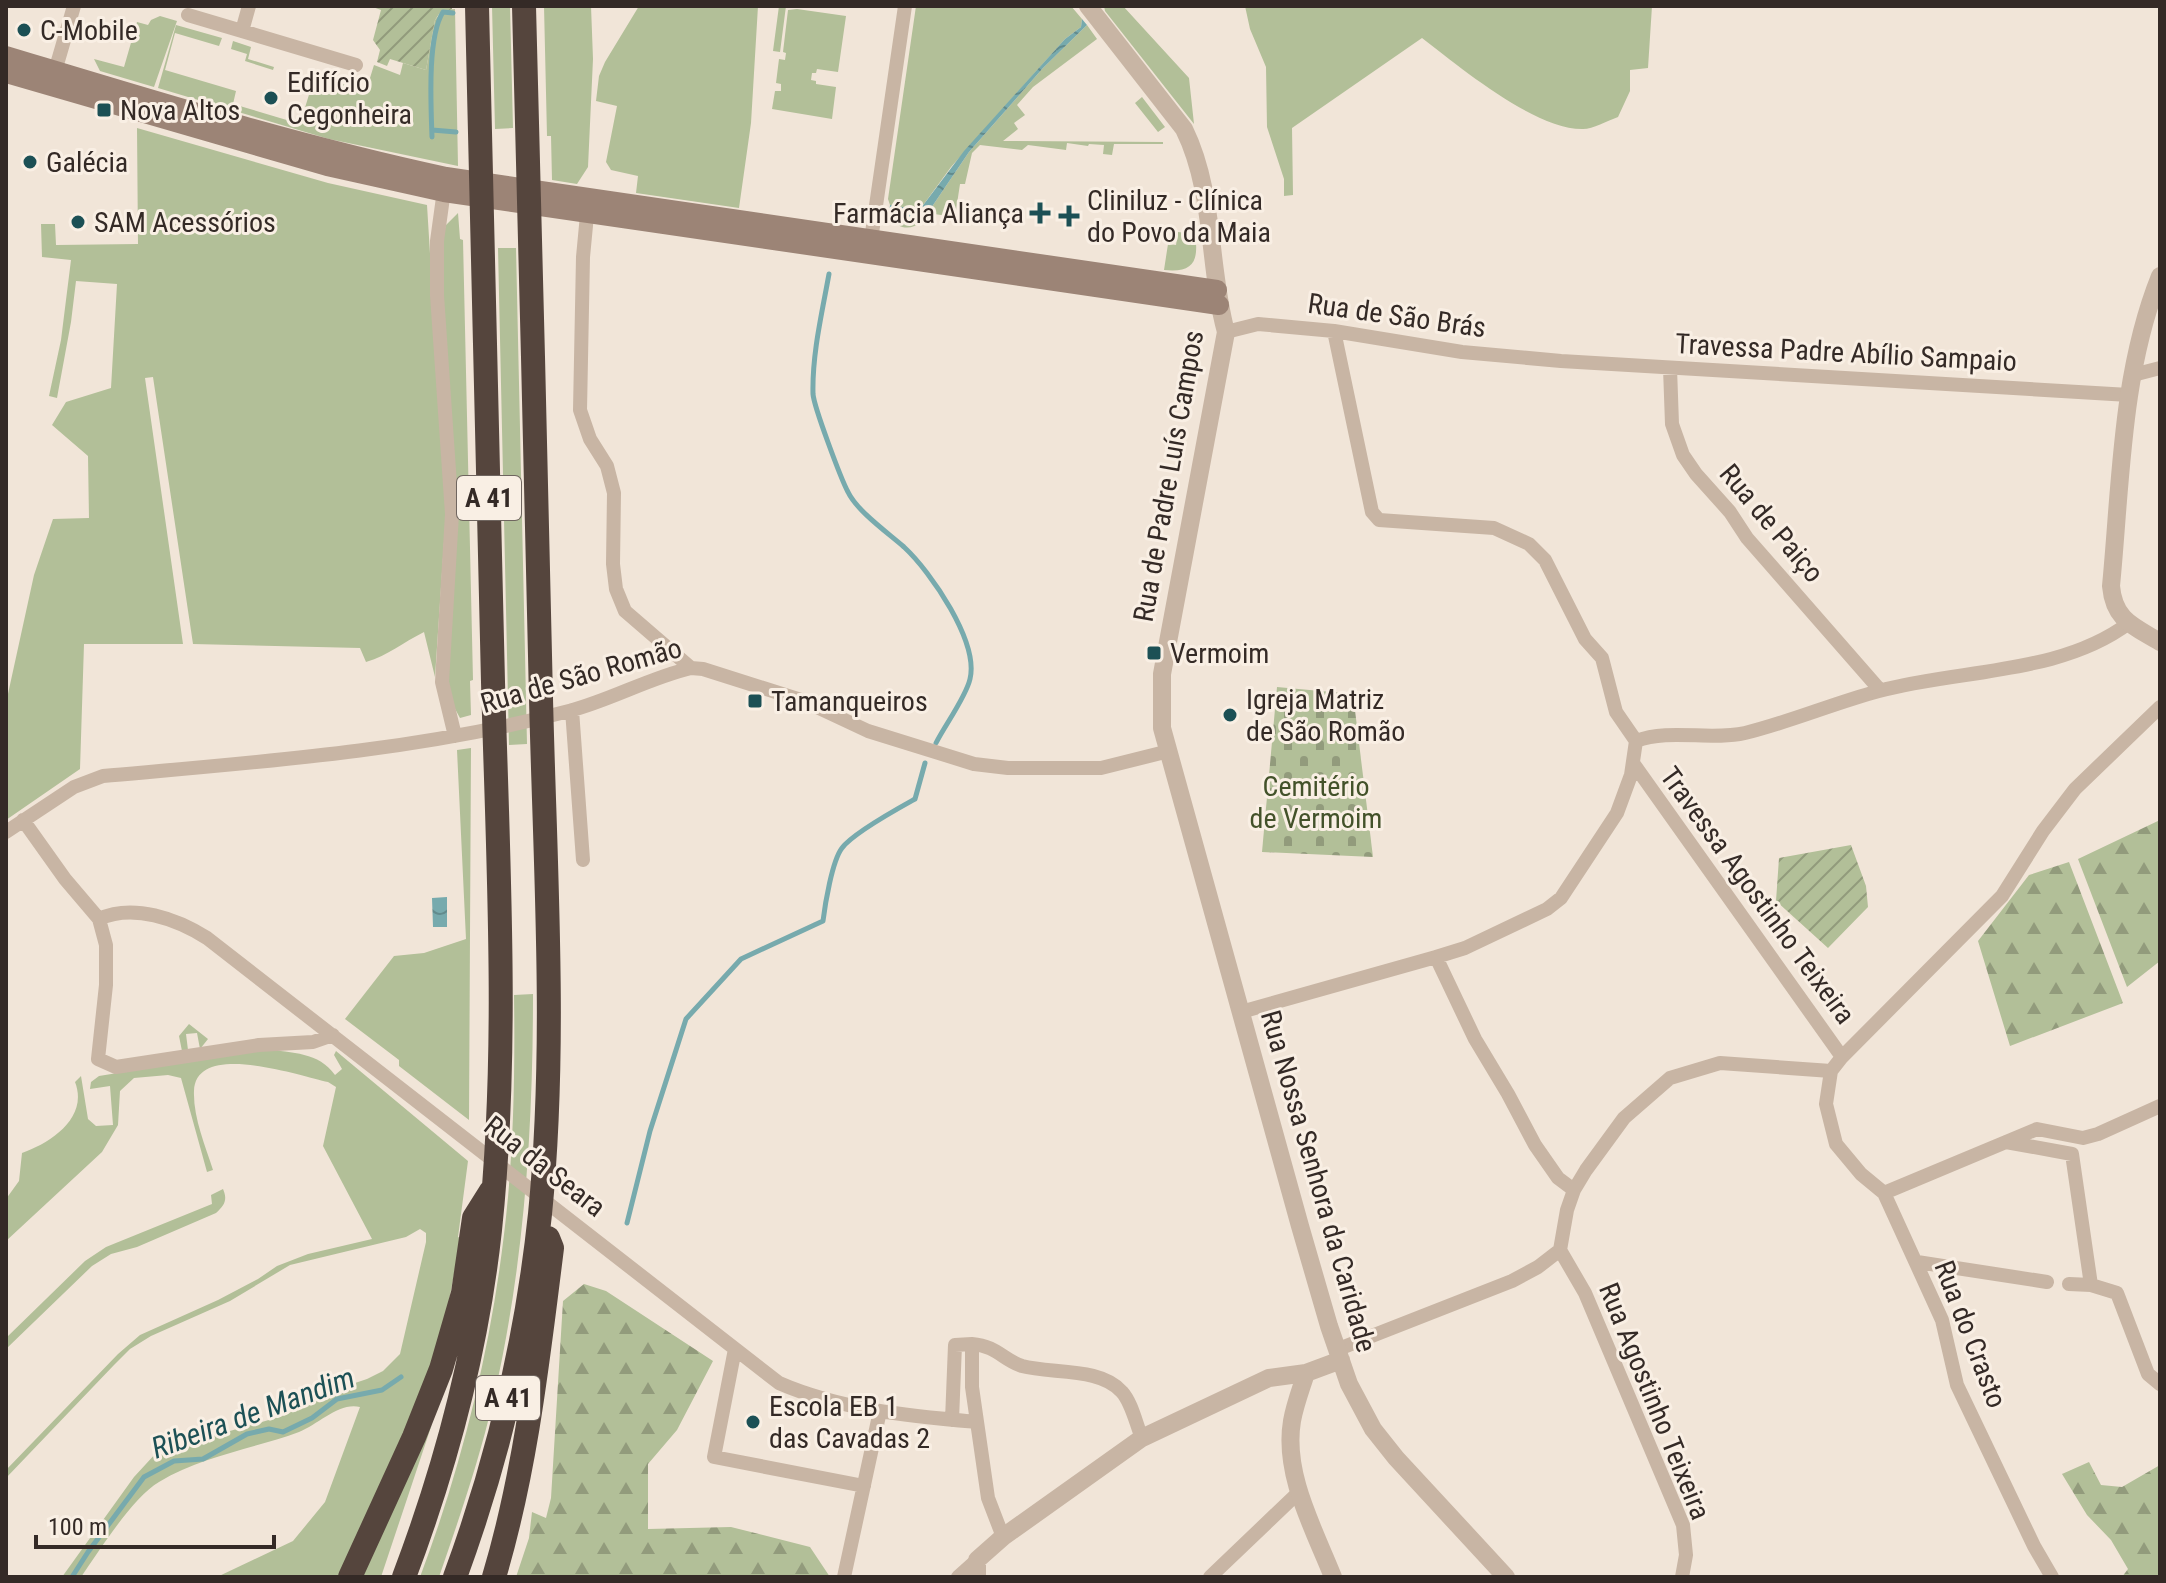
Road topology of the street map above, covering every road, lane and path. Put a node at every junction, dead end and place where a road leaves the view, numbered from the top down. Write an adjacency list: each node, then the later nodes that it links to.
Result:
1 (74, 6): 12 (street)
2 (249, 6): 8 (street)
3 (477, 6): 47 (highway, A 41)
4 (524, 6): 50 (highway, A 41)
5 (905, 6): 16 (street)
6 (1088, 6): 18 (street, Rua de Padre Luís Campos)
7 (188, 15): 8 (street)
8 (242, 31): 10 (street)
9 (6, 56): 12 (main road)
10 (356, 65)
11 (6, 73): 12 (main road)
12 (53, 78): 13 (main road)
13 (445, 184): 14 (main road); 32 (street)
14 (566, 204): 15 (main road); 16 (main road)
15 (587, 215): 18 (main road); 28 (street)
16 (871, 240): 18 (main road)
17 (2160, 276): 24 (street)
18 (1218, 298): 20 (street, Rua de Padre Luís Campos)
19 (1334, 331): 20 (street, Rua de São Brás); 21 (street, Rua de São Brás); 33 (street)
20 (1226, 332): 34 (street, Rua de Padre Luís Campos)
21 (1561, 361): 22 (street, Travessa Padre Abílio Sampaio)
22 (1670, 368): 25 (street, Travessa Padre Abílio Sampaio); 29 (street, Rua de Paiço)
23 (2160, 368): 24 (street)
24 (2133, 375): 25 (street)
25 (2129, 395): 26 (street)
26 (2129, 623): 27 (street); 29 (street)
27 (2160, 642)
28 (691, 668): 31 (street, Rua de São Romão); 34 (street, Rua de São Romão)
29 (1880, 690): 33 (street)
30 (2160, 707): 43 (street)
31 (570, 710): 32 (street, Rua de São Romão); 38 (street)
32 (462, 734): 36 (street, Rua de São Romão)
33 (1636, 741): 35 (street)
34 (1169, 751): 41 (street, Rua Nossa Senhora da Caridade)
35 (1633, 763): 40 (street); 43 (street, Travessa Agostinho Teixeira)
36 (23, 820): 37 (street, Rua de São Romão); 39 (street)
37 (6, 832)
38 (583, 860)
39 (99, 919): 42 (street, Rua da Seara); 42 (street)
40 (1436, 957): 41 (street); 48 (street)
41 (1241, 1012): 58 (street, Rua Nossa Senhora da Caridade)
42 (333, 1035): 57 (street, Rua da Seara)
43 (1842, 1057): 44 (street)
44 (1831, 1071): 48 (street); 49 (street, Rua do Crasto)
45 (2160, 1106): 46 (street)
46 (2003, 1142): 49 (street); 55 (street)
47 (494, 1187): 69 (highway); 70 (highway, A 41)
48 (1574, 1190): 51 (street)
49 (1884, 1193): 52 (street, Rua do Crasto)
50 (540, 1215): 71 (highway, A 41); 72 (highway)
51 (1560, 1250): 58 (street); 78 (street, Rua Agostinho Teixeira)
52 (1917, 1262): 53 (street); 79 (street, Rua do Crasto)
53 (2047, 1282)
54 (2069, 1284): 55 (street)
55 (2091, 1285): 60 (street)
56 (972, 1344): 62 (street); 63 (street); 64 (street)
57 (735, 1349): 61 (street, Rua da Seara); 65 (street)
58 (1339, 1355): 59 (street); 77 (street, Rua Nossa Senhora da Caridade)
59 (1306, 1373): 64 (street); 66 (street)
60 (2160, 1384)
61 (880, 1411): 62 (street, Rua da Seara); 65 (street)
62 (952, 1420): 63 (street, Rua da Seara)
63 (977, 1422): 67 (street)
64 (1142, 1438): 67 (street)
65 (864, 1486): 73 (street)
66 (1300, 1491): 75 (street); 76 (street)
67 (1003, 1537): 68 (street)
68 (977, 1568): 74 (street)
69 (350, 1577)
70 (404, 1577)
71 (455, 1577)
72 (494, 1577)
73 (844, 1577)
74 (958, 1577)
75 (1210, 1577)
76 (1333, 1577)
77 (1506, 1577)
78 (1682, 1577)
79 (2052, 1577)

